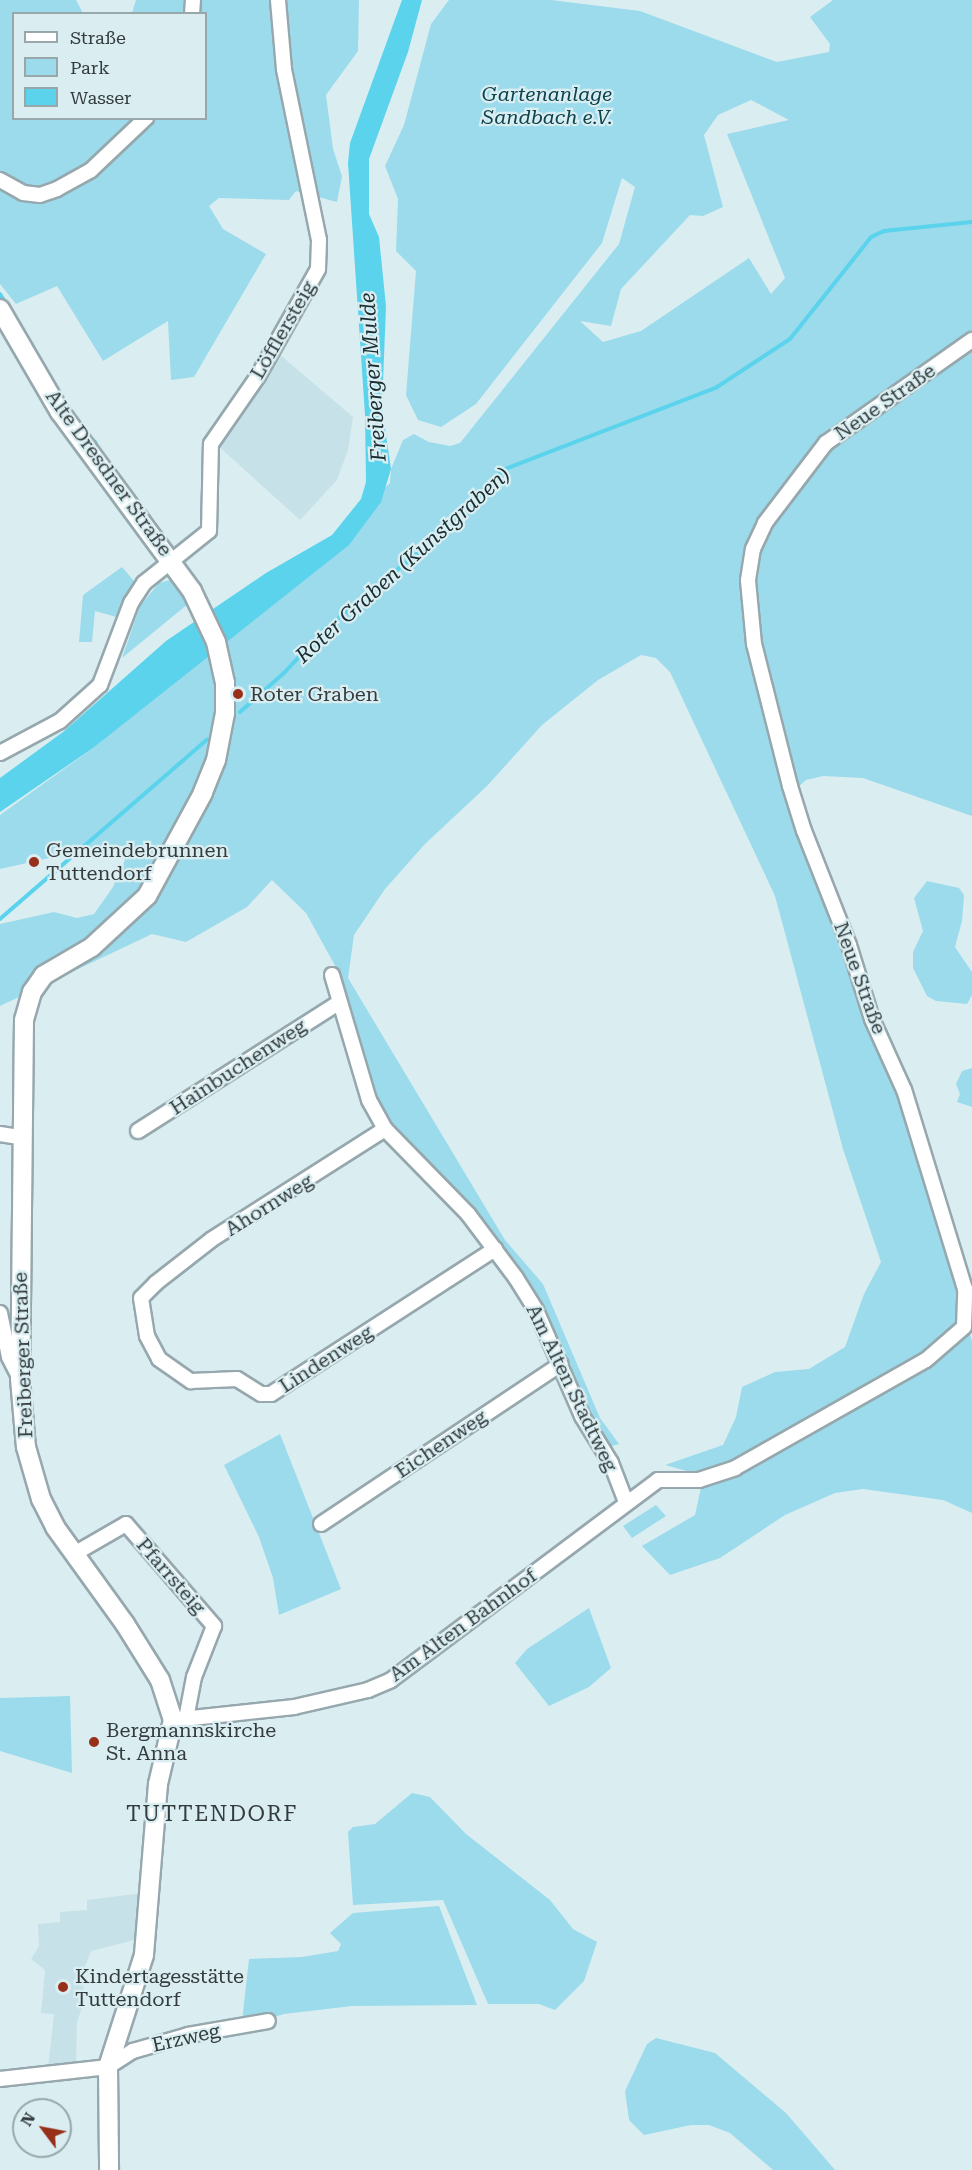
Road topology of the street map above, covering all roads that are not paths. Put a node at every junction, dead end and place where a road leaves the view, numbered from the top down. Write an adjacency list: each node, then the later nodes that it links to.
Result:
1 (278, 0): 6 (street, Löfflersteig)
2 (144, 120): 3 (street)
3 (0, 180)
4 (0, 309): 6 (street, Alte Dresdner Straße)
5 (972, 340): 19 (street, Neue Straße)
6 (178, 569): 7 (street, Löfflersteig); 13 (street, Freiberger Straße)
7 (0, 753)
8 (332, 975): 9 (street, Am Alten Stadtweg)
9 (338, 1003): 10 (street, Am Alten Stadtweg); 11 (street, Hainbuchenweg)
10 (385, 1130): 14 (street, Am Alten Stadtweg); 15 (street, Ahornweg)
11 (138, 1131)
12 (0, 1134): 13 (street)
13 (24, 1138): 18 (street, Freiberger Straße)
14 (495, 1249): 15 (street, Lindenweg); 17 (street, Am Alten Stadtweg)
15 (156, 1282)
16 (0, 1313): 18 (street)
17 (561, 1364): 19 (street, Am Alten Stadtweg); 20 (street, Eichenweg)
18 (20, 1379): 21 (street, Freiberger Straße)
19 (626, 1502): 22 (street, Am Alten Bahnhof)
20 (321, 1524)
21 (74, 1554): 22 (street, Freiberger Straße); 22 (street, Pfarrsteig)
22 (180, 1719): 24 (street)
23 (268, 2021): 24 (street, Erzweg)
24 (108, 2067): 25 (street); 26 (street)
25 (0, 2079)
26 (109, 2170)

